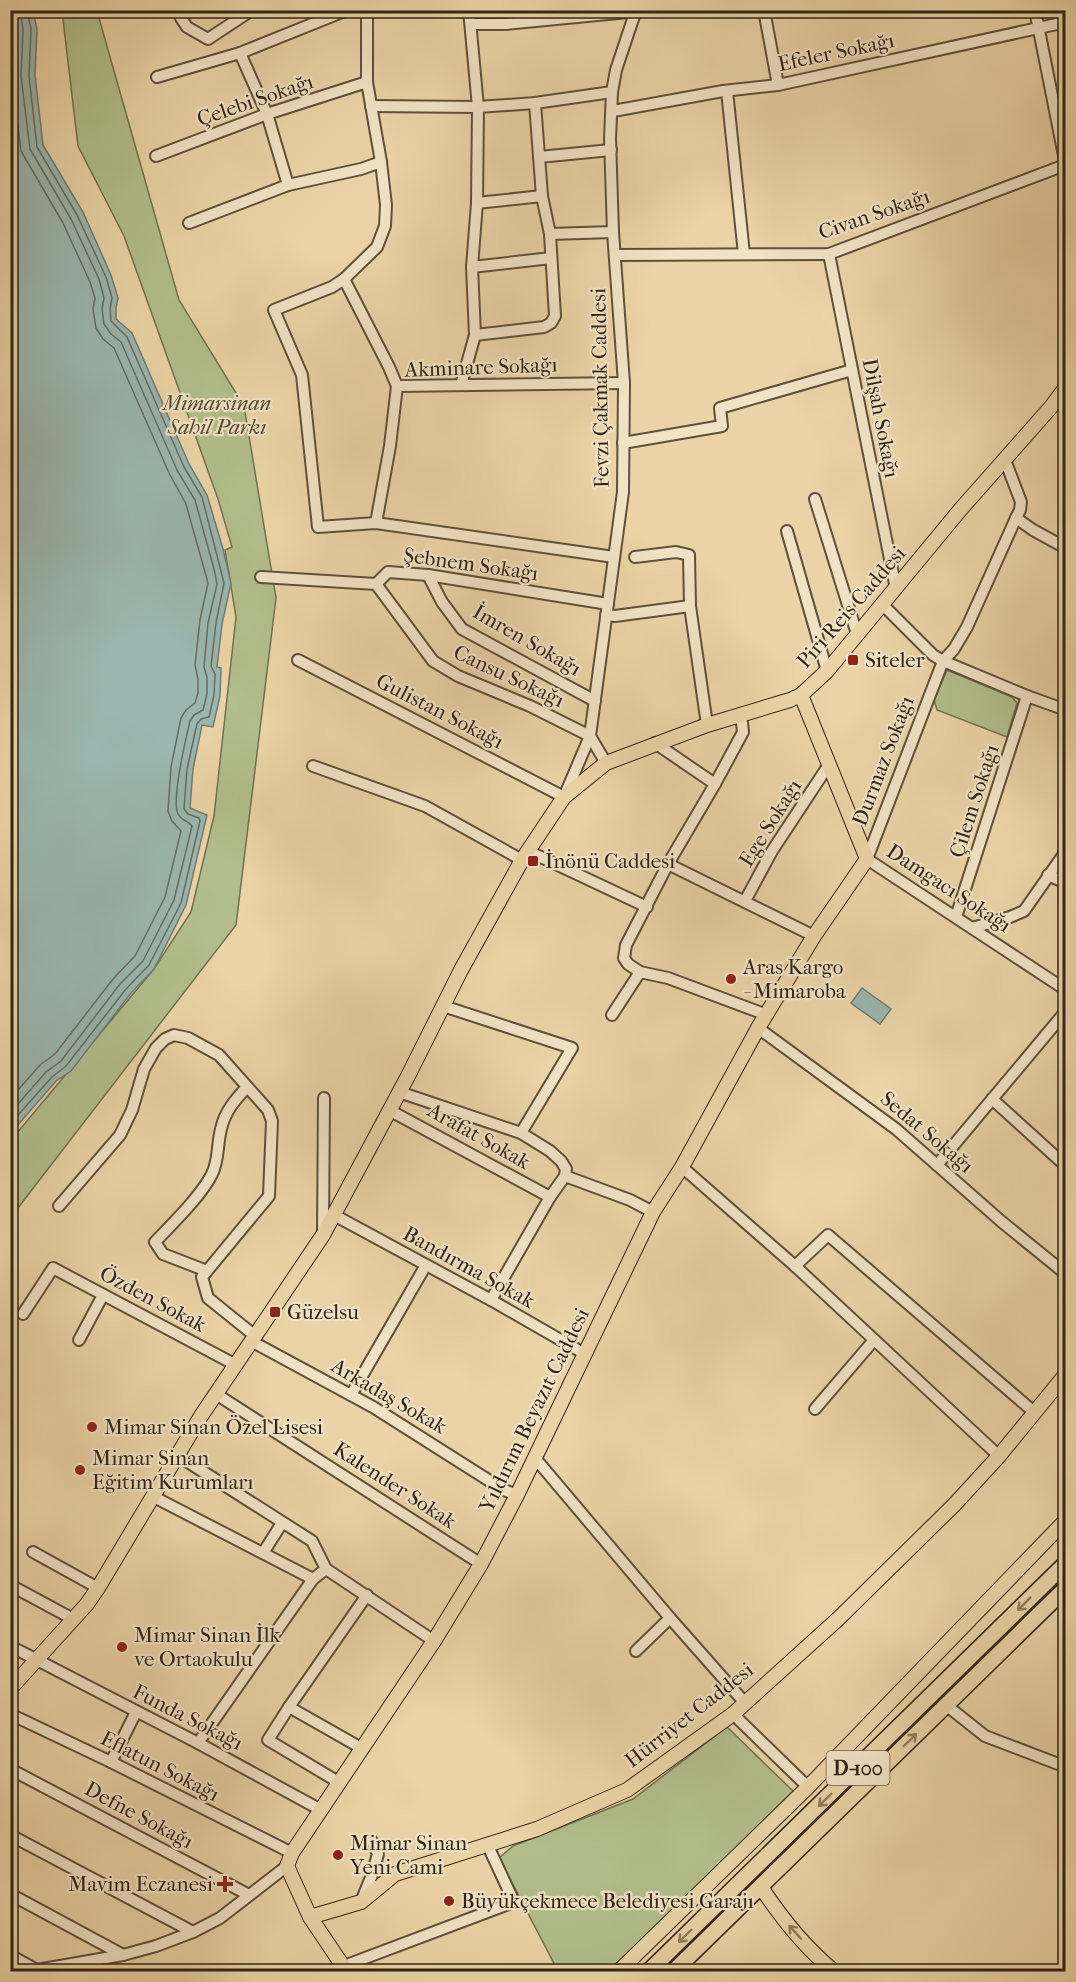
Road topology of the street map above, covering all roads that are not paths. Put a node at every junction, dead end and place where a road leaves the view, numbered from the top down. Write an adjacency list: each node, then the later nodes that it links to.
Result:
1 (182, 10): 2 (street)
2 (252, 10)
3 (346, 10): 13 (street)
4 (368, 10): 15 (street)
5 (469, 10): 11 (street)
6 (649, 10): 9 (street)
7 (764, 10): 16 (street)
8 (1035, 10): 12 (street)
9 (636, 12): 11 (street); 18 (street, Fevzi Çakmak Caddesi)
10 (1065, 22): 12 (street, Efeler Sokağı)
11 (472, 24): 21 (street)
12 (1039, 30): 16 (street, Efeler Sokağı); 28 (street)
13 (240, 53): 14 (street); 23 (street)
14 (157, 77)
15 (367, 82): 20 (street); 23 (street, Çelebi Sokağı)
16 (778, 85): 17 (street, Efeler Sokağı)
17 (727, 91): 22 (street, Efeler Sokağı); 35 (street)
18 (612, 92): 19 (street); 22 (street, Fevzi Çakmak Caddesi)
19 (535, 103): 21 (street); 26 (street)
20 (371, 106): 21 (street); 27 (street)
21 (478, 107): 31 (street)
22 (613, 111): 24 (street, Fevzi Çakmak Caddesi)
23 (267, 114): 25 (street, Çelebi Sokağı); 29 (street)
24 (611, 150): 26 (street); 33 (street, Fevzi Çakmak Caddesi)
25 (156, 156)
26 (539, 157): 30 (street)
27 (381, 162): 29 (street); 40 (street)
28 (1065, 166): 36 (street, Civan Sokağı)
29 (288, 185): 32 (street)
30 (542, 196): 31 (street); 34 (street)
31 (477, 203): 39 (street)
32 (189, 223)
33 (613, 232): 34 (street); 37 (street, Fevzi Çakmak Caddesi)
34 (549, 234): 38 (street)
35 (744, 254): 36 (street, Civan Sokağı); 37 (street, Civan Sokağı)
36 (829, 254): 42 (street, Dilşah Sokağı)
37 (616, 255): 43 (street, Fevzi Çakmak Caddesi)
38 (551, 258): 39 (street); 41 (street)
39 (472, 267): 41 (street)
40 (344, 279): 45 (street); 51 (street)
41 (475, 335): 44 (street)
42 (852, 370): 47 (street); 59 (street, Dilşah Sokağı)
43 (624, 383): 44 (street, Akminare Sokağı); 47 (street, Fevzi Çakmak Caddesi)
44 (461, 385): 45 (street, Akminare Sokağı)
45 (397, 386): 51 (street, Akminare Sokağı)
46 (1065, 387): 48 (main road, Piri Reis Caddesi)
47 (623, 443): 54 (street, Fevzi Çakmak Caddesi)
48 (1005, 460): 50 (street); 59 (main road, Piri Reis Caddesi)
49 (815, 499): 63 (street)
50 (1016, 518): 53 (street); 65 (street, Durmaz Sokağı)
51 (376, 523): 54 (street)
52 (787, 531): 66 (street)
53 (1065, 548)
54 (614, 557): 62 (street, Fevzi Çakmak Caddesi)
55 (635, 558): 61 (street)
56 (428, 575): 58 (street, Şebnem Sokağı); 62 (street, Şebnem Sokağı); 69 (street, İmren Sokağı)
57 (261, 577): 58 (street, Şebnem Sokağı)
58 (376, 584): 73 (street, Cansu Sokağı)
59 (896, 589): 60 (main road, Piri Reis Caddesi)
60 (882, 604): 63 (main road, Piri Reis Caddesi); 65 (street)
61 (690, 606): 62 (street, Şebnem Sokağı); 72 (street)
62 (607, 609): 69 (street, Fevzi Çakmak Caddesi)
63 (857, 634): 66 (main road, Piri Reis Caddesi)
64 (298, 660): 79 (street, Gulistan Sokağı)
65 (943, 661): 68 (street); 82 (street, Durmaz Sokağı)
66 (827, 671): 67 (main road, Piri Reis Caddesi)
67 (801, 694): 71 (main road, Piri Reis Caddesi); 77 (main road, Damgacı Sokağı)
68 (1027, 696): 70 (street); 88 (street, Çilem Sokağı)
69 (595, 701): 73 (street, Fevzi Çakmak Caddesi)
70 (1065, 710)
71 (741, 715): 72 (main road, Piri Reis Caddesi); 78 (street)
72 (707, 725): 74 (main road, Piri Reis Caddesi)
73 (590, 736): 75 (street); 79 (street, Fevzi Çakmak Caddesi)
74 (655, 743): 75 (main road, Piri Reis Caddesi); 78 (street)
75 (606, 763): 79 (main road)
76 (313, 766): 81 (street)
77 (828, 766): 82 (main road, Damgacı Sokağı); 86 (street, Ege Sokağı)
78 (715, 784): 83 (street)
79 (564, 797): 81 (main road)
80 (1065, 850): 84 (street)
81 (525, 855): 87 (street); 93 (main road)
82 (867, 859): 88 (street, Damgacı Sokağı); 90 (main road, Yıldırım Beyazıt Caddesi)
83 (668, 864): 86 (street); 87 (street)
84 (1048, 875): 85 (street); 89 (street)
85 (1065, 883)
86 (745, 901): 90 (street)
87 (647, 907): 91 (street)
88 (956, 917): 89 (street, Damgacı Sokağı)
89 (972, 928): 92 (street, Damgacı Sokağı)
90 (814, 936): 95 (main road, Yıldırım Beyazıt Caddesi)
91 (640, 972): 95 (street); 96 (street)
92 (1065, 990)
93 (443, 1006): 99 (main road); 103 (street)
94 (1065, 1011): 101 (street)
95 (767, 1015): 97 (main road, Yıldırım Beyazıt Caddesi)
96 (612, 1016)
97 (758, 1028): 104 (street, Sedat Sokağı); 106 (main road, Yıldırım Beyazıt Caddesi)
98 (248, 1087): 109 (street); 115 (street); 115 (street)
99 (399, 1092): 102 (main road); 103 (street)
100 (324, 1098): 112 (street)
101 (992, 1100): 104 (street); 105 (street)
102 (389, 1110): 108 (street, Arafat Sokak); 111 (main road)
103 (521, 1133): 107 (street)
104 (938, 1165): 116 (street, Sedat Sokağı)
105 (1065, 1166)
106 (682, 1167): 110 (main road, Yıldırım Beyazıt Caddesi); 114 (street)
107 (566, 1176): 108 (street); 110 (street)
108 (550, 1197): 118 (street)
109 (59, 1206)
110 (653, 1212): 123 (main road, Yıldırım Beyazıt Caddesi)
111 (334, 1215): 112 (main road); 113 (street, Bandırma Sokak)
112 (323, 1235): 120 (main road)
113 (426, 1265): 118 (street, Bandırma Sokak); 127 (street)
114 (795, 1266): 122 (street); 129 (street)
115 (207, 1271): 120 (street, Arkadaş Sokak)
116 (1065, 1274)
117 (103, 1295): 119 (street, Özden Sokak); 121 (street); 124 (street, Özden Sokak)
118 (491, 1300): 123 (street, Bandırma Sokak)
119 (23, 1314)
120 (253, 1338): 124 (main road); 127 (street, Arkadaş Sokak)
121 (79, 1340)
122 (874, 1340): 128 (street); 131 (street)
123 (585, 1354): 132 (main road, Yıldırım Beyazıt Caddesi)
124 (234, 1364): 126 (main road)
125 (1065, 1374): 129 (main road, Hürriyet Caddesi)
126 (216, 1394): 130 (main road); 140 (street, Kalender Sokak)
127 (351, 1395): 133 (street, Arkadaş Sokak)
128 (815, 1409)
129 (1034, 1412): 131 (main road, Hürriyet Caddesi)
130 (177, 1455): 134 (main road); 136 (street)
131 (999, 1456): 154 (main road, Hürriyet Caddesi)
132 (535, 1458): 133 (main road, Yıldırım Beyazıt Caddesi); 147 (street)
133 (510, 1492): 140 (main road, Yıldırım Beyazıt Caddesi)
134 (154, 1497): 138 (street); 144 (main road)
135 (1065, 1520): 166 (main road)
136 (282, 1523): 138 (street); 141 (street)
137 (33, 1551): 144 (street)
138 (263, 1553): 142 (street)
139 (1065, 1563): 184 (highway, D-100, one-way to 184)
140 (481, 1564): 149 (main road, Yıldırım Beyazıt Caddesi)
141 (327, 1569): 142 (street); 146 (street)
142 (313, 1579): 160 (street)
143 (10, 1585): 148 (street)
144 (98, 1588): 148 (main road)
145 (1065, 1588): 155 (highway, D-100)
146 (367, 1595): 149 (street); 156 (street)
147 (670, 1618): 151 (street); 154 (street)
148 (73, 1619): 152 (main road)
149 (435, 1641): 161 (main road, Yıldırım Beyazıt Caddesi)
150 (10, 1646): 152 (street, Funda Sokağı)
151 (636, 1651)
152 (36, 1661): 153 (main road); 157 (street, Funda Sokağı)
153 (10, 1689)
154 (745, 1702): 159 (main road, Hürriyet Caddesi)
155 (946, 1705): 163 (street); 172 (highway, D-100, one-way to 155)
156 (289, 1707): 161 (street); 165 (street)
157 (136, 1712): 160 (street, Funda Sokağı); 162 (street)
158 (10, 1714): 162 (street, Eflatun Sokağı)
159 (733, 1714): 166 (street); 170 (main road, Hürriyet Caddesi)
160 (198, 1743): 167 (street, Funda Sokağı)
161 (363, 1749): 165 (main road, Yıldırım Beyazıt Caddesi)
162 (111, 1762): 171 (street, Eflatun Sokağı)
163 (1065, 1767)
164 (10, 1769): 174 (street, Defne Sokağı)
165 (340, 1783): 167 (main road, Yıldırım Beyazıt Caddesi)
166 (808, 1787): 183 (main road)
167 (321, 1810): 171 (main road, Yıldırım Beyazıt Caddesi)
168 (10, 1835): 177 (street)
169 (372, 1841): 175 (street)
170 (488, 1846): 175 (main road, Hürriyet Caddesi); 181 (street)
171 (290, 1860): 174 (street); 176 (main road)
172 (761, 1887): 185 (highway, D-100); 186 (main road, one-way to 172)
173 (10, 1893): 179 (street)
174 (249, 1895): 177 (street)
175 (361, 1902): 176 (main road, Hürriyet Caddesi)
176 (310, 1917): 181 (main road)
177 (193, 1932): 179 (street)
178 (10, 1955): 180 (street)
179 (123, 1955): 180 (street)
180 (94, 1966)
181 (345, 1968): 182 (street)
182 (328, 1971)
183 (618, 1971)
184 (648, 1971)
185 (673, 1971)
186 (836, 1971)

